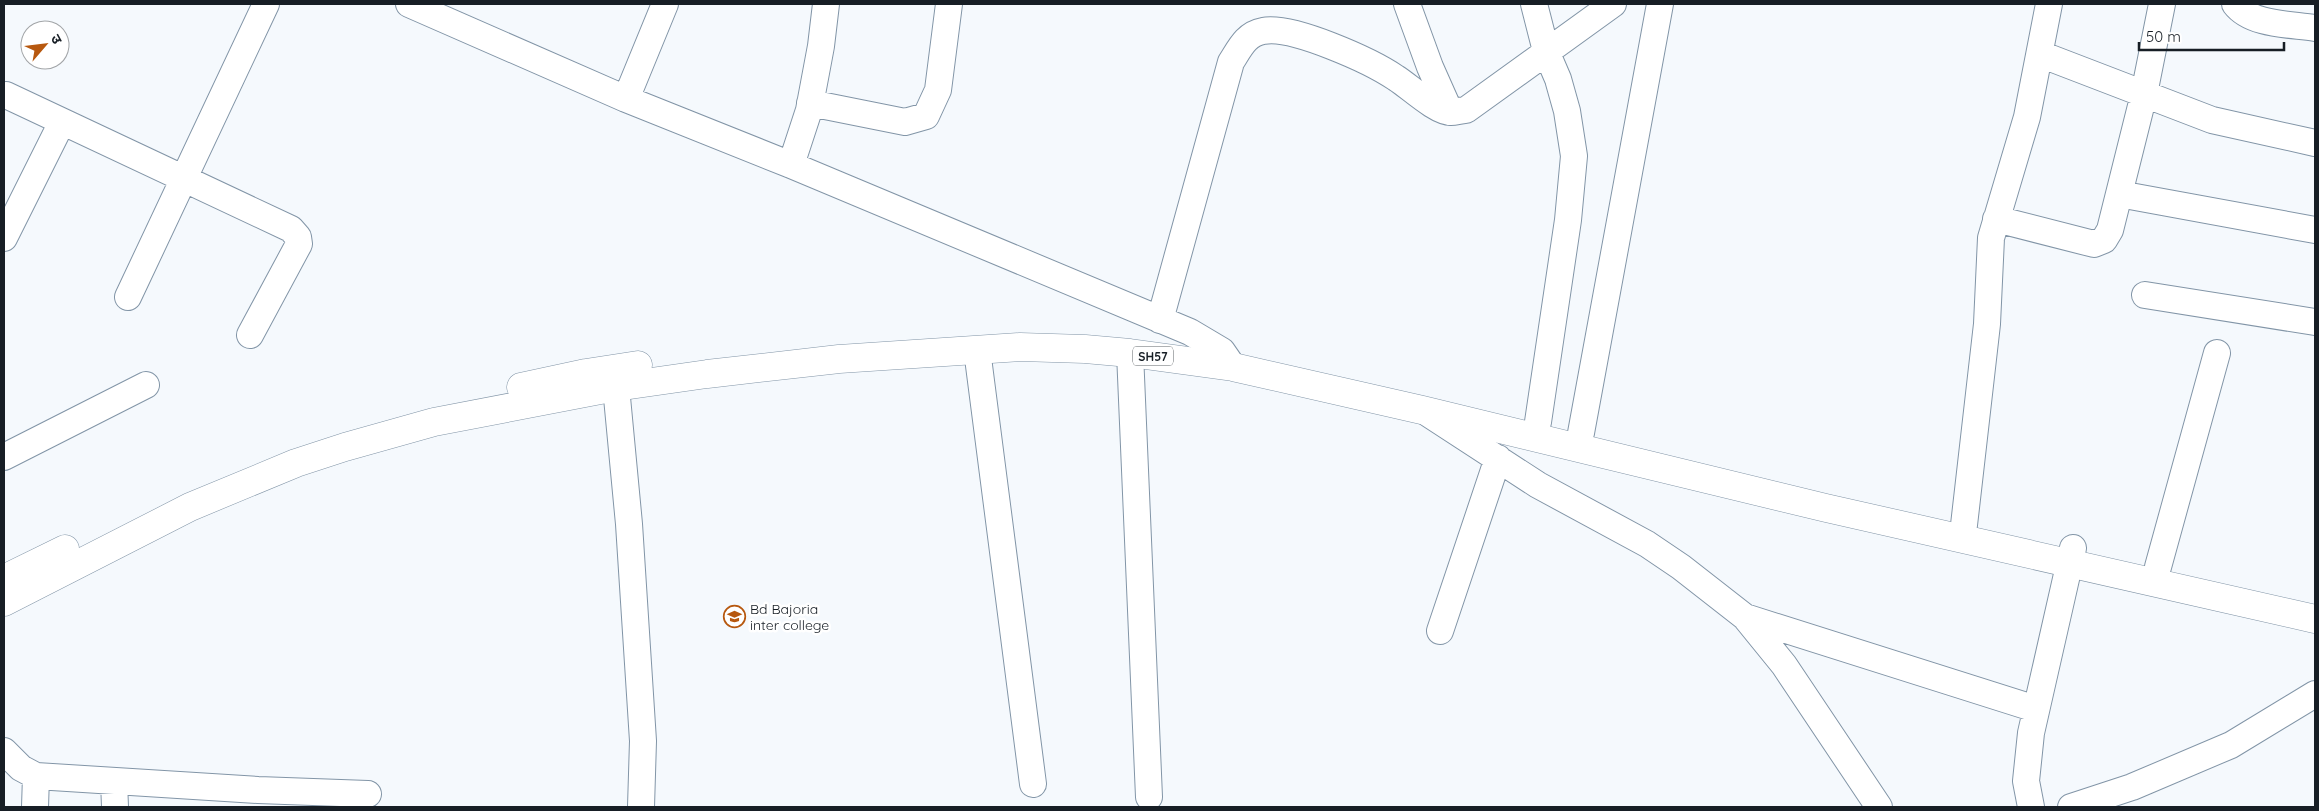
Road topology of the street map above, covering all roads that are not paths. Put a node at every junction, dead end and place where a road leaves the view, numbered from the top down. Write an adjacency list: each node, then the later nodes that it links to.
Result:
1 (266, 4): 24 (street)
2 (409, 4): 18 (street)
3 (665, 4): 18 (street)
4 (826, 4): 19 (street)
5 (949, 4): 19 (street)
6 (1407, 4): 20 (street)
7 (1534, 4): 14 (street)
8 (1613, 4): 14 (street)
9 (1660, 4): 42 (street)
10 (2049, 4): 15 (street)
11 (2162, 4): 16 (street)
12 (2234, 4): 13 (street)
13 (2315, 28)
14 (1546, 51): 20 (street); 41 (street)
15 (2040, 54): 16 (street); 26 (street)
16 (2144, 94): 22 (street); 25 (street)
17 (6, 95): 21 (street)
18 (626, 99): 23 (street)
19 (810, 103): 23 (street)
20 (1450, 112): 31 (street)
21 (62, 122): 24 (street); 28 (street)
22 (2315, 143)
23 (791, 165): 31 (street)
24 (183, 179): 30 (street); 33 (street)
25 (2119, 194): 26 (street); 27 (street)
26 (1996, 219): 46 (street)
27 (2315, 230)
28 (4, 238)
29 (2145, 294): 32 (street)
30 (128, 297)
31 (1160, 320): 37 (street)
32 (2315, 322)
33 (250, 335)
34 (977, 350): 35 (main road, SH57); 39 (main road, SH57); 60 (street)
35 (1130, 353): 37 (main road, SH57); 63 (street)
36 (2217, 353): 48 (street)
37 (1227, 359): 40 (main road, SH57); 41 (main road, SH57); 49 (main road, SH57)
38 (146, 385): 43 (street)
39 (616, 387): 50 (main road, SH57); 68 (street)
40 (1422, 410): 44 (street); 45 (main road, SH57)
41 (1538, 422): 42 (main road, SH57)
42 (1581, 433): 45 (main road, SH57)
43 (4, 457)
44 (1498, 458): 52 (street); 54 (street)
45 (1833, 503): 46 (main road, SH57); 47 (main road, SH57)
46 (1964, 525): 47 (main road, SH57)
47 (2071, 556): 48 (main road, SH57); 53 (main road, SH57); 56 (street)
48 (2158, 567): 51 (main road, SH57)
49 (4, 579)
50 (4, 602)
51 (2315, 603)
52 (1745, 616): 56 (street); 69 (street)
53 (2315, 619)
54 (1440, 631)
55 (2315, 694): 65 (street)
56 (2036, 709): 70 (street)
57 (4, 751): 58 (street)
58 (36, 776): 59 (street); 66 (street)
59 (114, 781): 62 (street); 67 (street)
60 (1033, 784)
61 (368, 794): 64 (street)
62 (201, 797): 64 (street)
63 (1149, 797)
64 (285, 799)
65 (2077, 806)
66 (35, 807)
67 (115, 807)
68 (641, 807)
69 (1879, 807)
70 (2031, 807)

